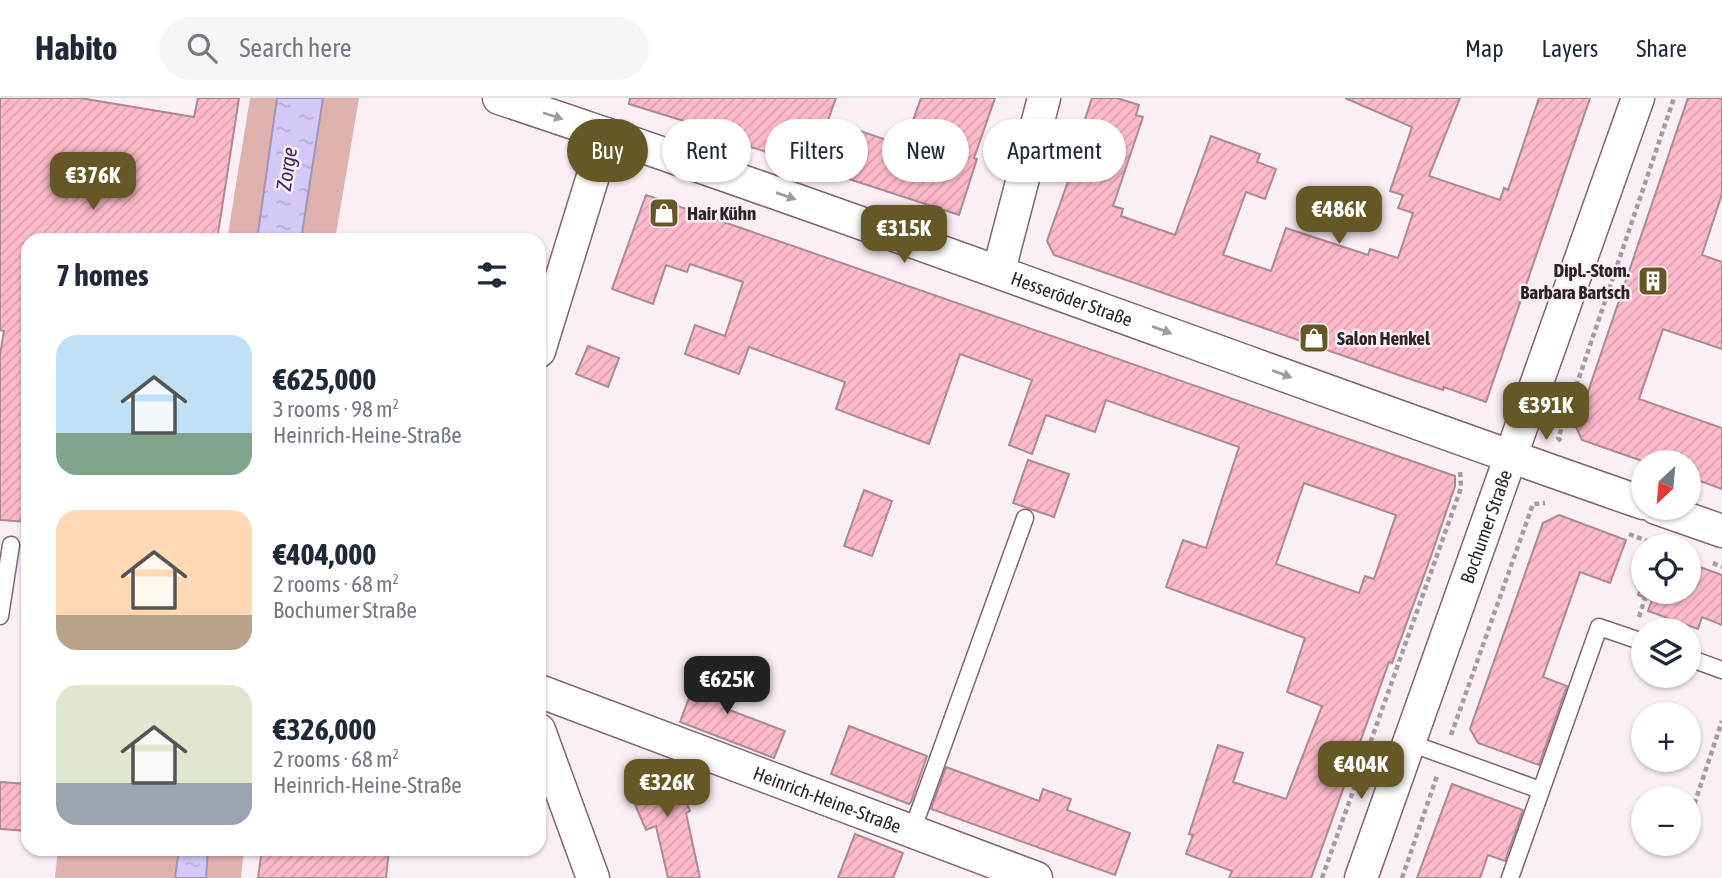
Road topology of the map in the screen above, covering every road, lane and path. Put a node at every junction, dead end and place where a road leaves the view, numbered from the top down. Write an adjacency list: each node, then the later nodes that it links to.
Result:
1 (499, 98): 5 (street, Hesseröder Straße, one-way to 5)
2 (1044, 98): 8 (street)
3 (1638, 98): 10 (street, Bochumer Straße)
4 (1674, 98): 11 (path)
5 (567, 121)
6 (648, 149): 8 (street, Hesseröder Straße, one-way to 8)
7 (591, 182): 9 (street)
8 (999, 271): 10 (street, Hesseröder Straße, one-way to 10)
9 (546, 328)
10 (1512, 458): 11 (street, Hesseröder Straße); 24 (street, Bochumer Straße)
11 (1564, 475): 13 (street, Hesseröder Straße); 26 (path)
12 (1461, 488): 32 (path)
13 (1631, 499)
14 (1025, 519): 29 (lane)
15 (1690, 520): 16 (street)
16 (1722, 531)
17 (11, 545): 18 (lane)
18 (0, 616)
19 (1631, 638): 28 (lane)
20 (1701, 663): 21 (lane)
21 (1722, 670)
22 (546, 694): 29 (street, Heinrich-Heine-Straße)
23 (1722, 721): 27 (path)
24 (1409, 743): 26 (lane); 33 (street, Bochumer Straße)
25 (546, 749): 30 (street)
26 (1444, 755): 28 (lane); 34 (path)
27 (1700, 786)
28 (1540, 790): 35 (lane)
29 (912, 831): 31 (street, Heinrich-Heine-Straße)
30 (593, 878)
31 (1036, 878)
32 (1322, 878)
33 (1361, 878)
34 (1402, 878)
35 (1510, 878)

